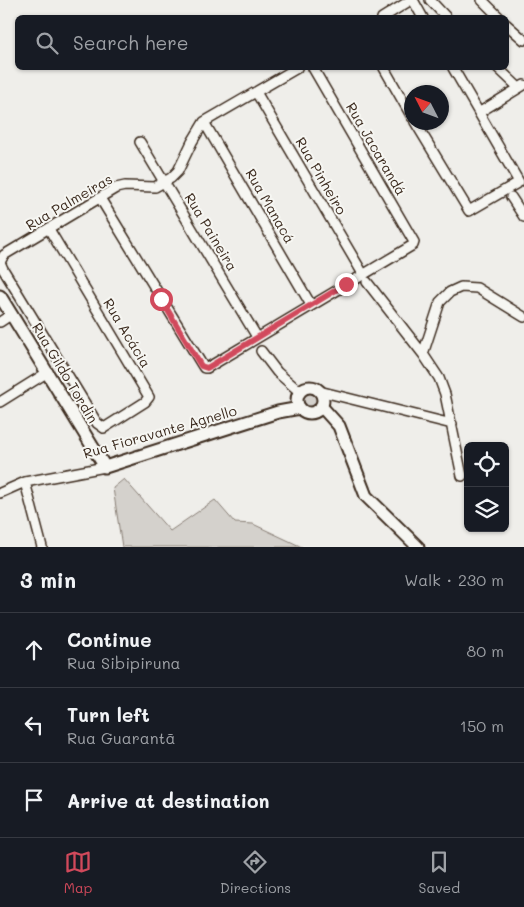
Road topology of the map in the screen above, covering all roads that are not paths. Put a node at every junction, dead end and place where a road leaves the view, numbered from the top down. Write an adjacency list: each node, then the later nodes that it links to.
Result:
1 (412, 0): 4 (street); 5 (street)
2 (430, 0): 6 (street)
3 (482, 0): 7 (street)
4 (387, 15)
5 (421, 15)
6 (444, 15)
7 (497, 15)
8 (509, 27): 9 (street)
9 (524, 40)
10 (294, 70): 16 (street)
11 (314, 70): 27 (street, Rua Jacarandá)
12 (385, 70): 17 (street)
13 (454, 70): 18 (street)
14 (501, 70): 15 (street)
15 (522, 86): 18 (street)
16 (256, 92): 19 (street); 27 (street, Rua Pinheiro)
17 (404, 103)
18 (480, 112): 20 (street)
19 (204, 122): 22 (street); 29 (street, Rua Manacá)
20 (420, 130)
21 (140, 142): 22 (street, Rua Paineira)
22 (165, 182): 24 (street, Rua Palmeiras); 33 (street, Rua Paineira)
23 (511, 197): 25 (street)
24 (100, 198): 26 (street, Rua Palmeiras); 33 (street)
25 (524, 217)
26 (49, 229): 42 (street, Rua Palmeiras); 42 (street, Rua Acácia)
27 (365, 278): 29 (street); 35 (street, Rua Pinheiro)
28 (0, 296): 30 (main road, Rua Gildo Tordin)
29 (311, 305): 33 (street)
30 (12, 314): 32 (street); 36 (main road, Rua Gildo Tordin)
31 (524, 317): 35 (street)
32 (0, 322)
33 (257, 337)
34 (261, 350): 38 (street)
35 (423, 354): 43 (street, Rua Pinheiro)
36 (48, 372): 39 (street); 44 (main road, Rua Gildo Tordin)
37 (319, 391): 38 (main road); 40 (main road); 43 (street)
38 (300, 392): 41 (main road)
39 (0, 402)
40 (322, 406): 41 (main road); 49 (main road)
41 (300, 408): 44 (main road, Rua Fioravante Agnello)
42 (97, 423)
43 (452, 424): 45 (street, Rua Pinheiro)
44 (105, 466): 46 (street, Rua Fioravante Agnello)
45 (462, 476)
46 (26, 482): 47 (street, Rua Fioravante Agnello); 48 (street)
47 (0, 493)
48 (42, 547)
49 (418, 547)

